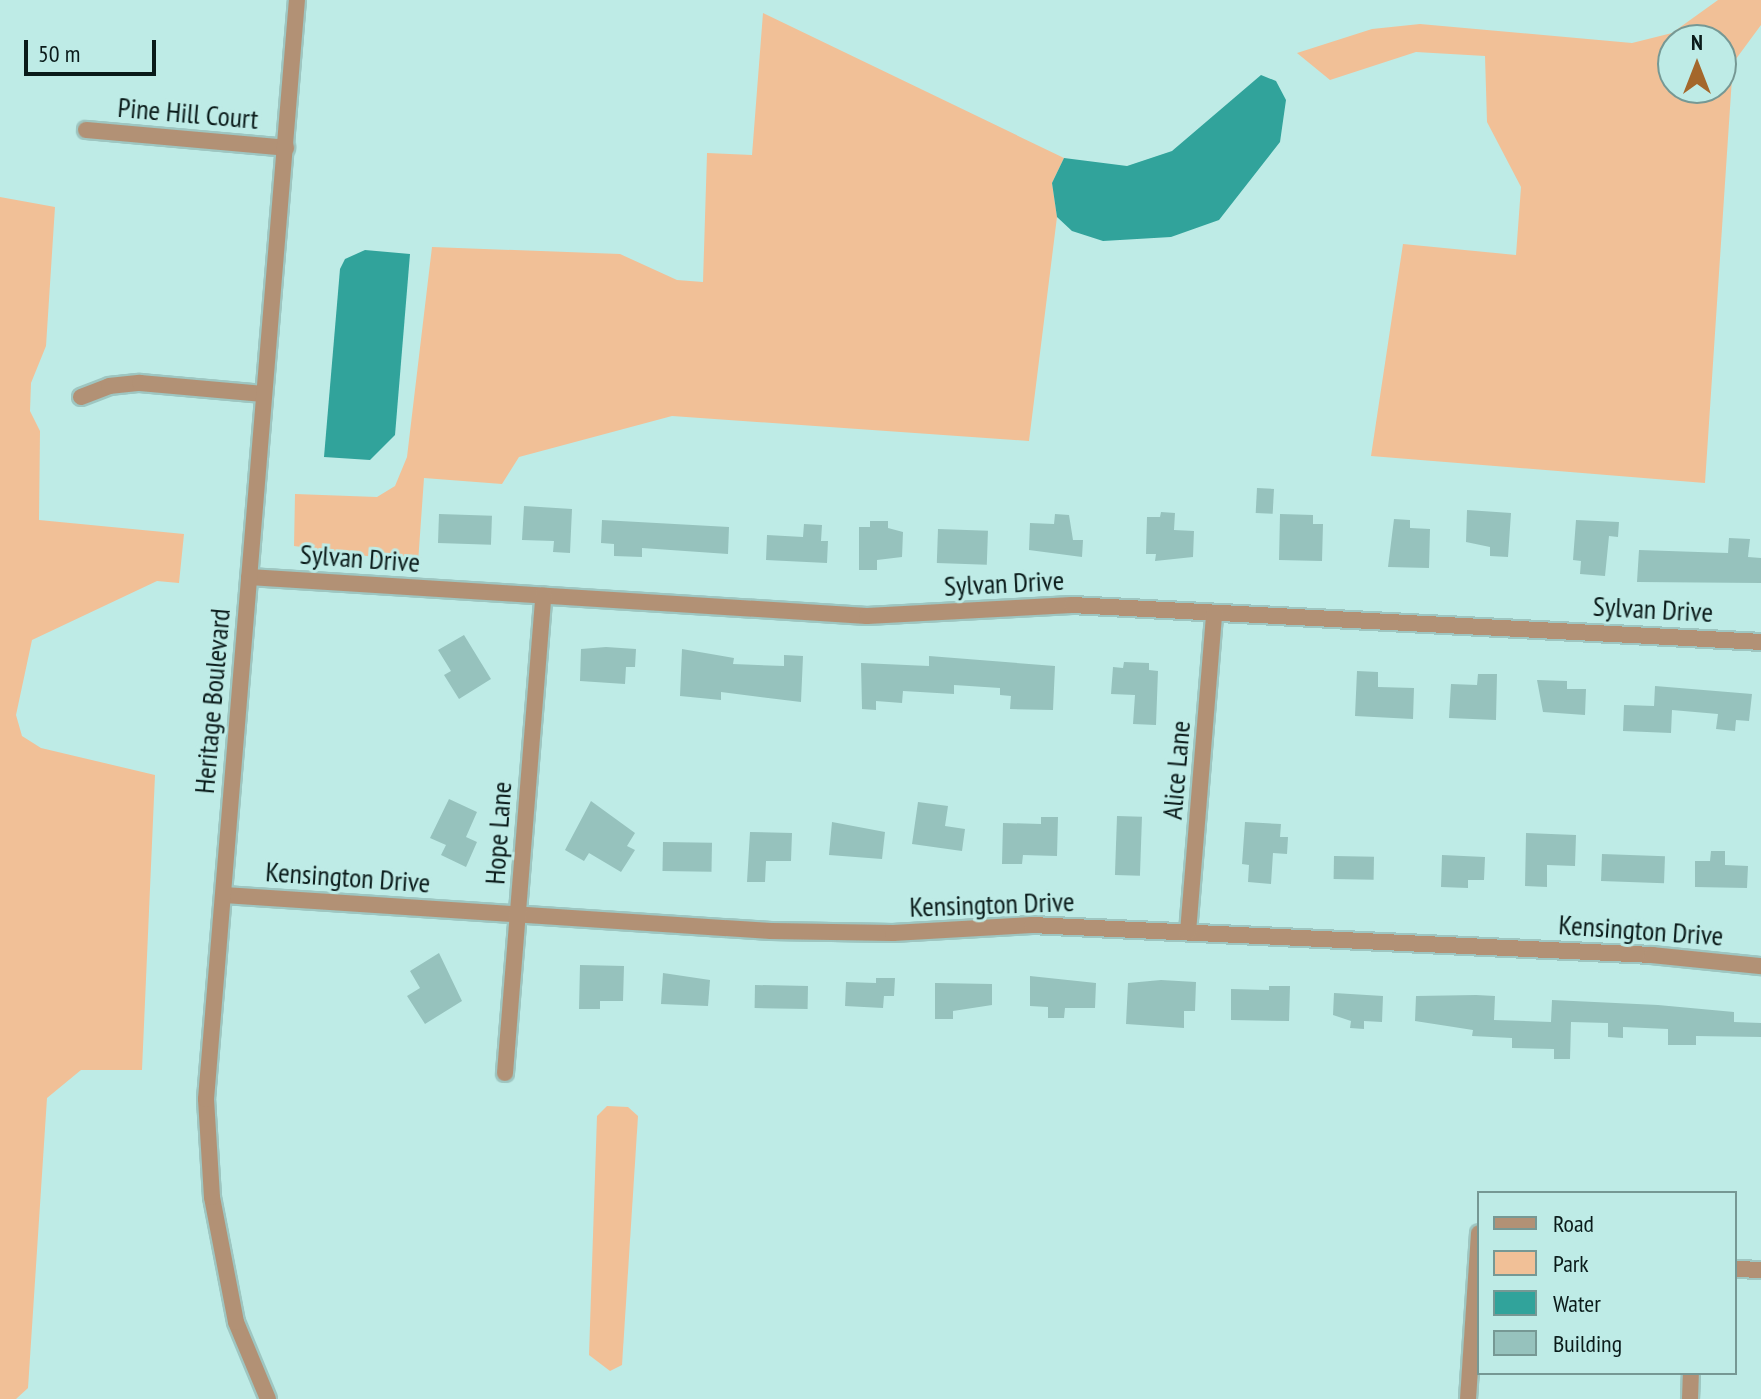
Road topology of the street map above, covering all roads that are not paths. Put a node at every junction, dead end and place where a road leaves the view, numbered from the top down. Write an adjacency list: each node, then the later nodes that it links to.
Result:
1 (297, 0): 3 (street, Heritage Boulevard)
2 (86, 130): 3 (street, Pine Hill Court)
3 (286, 148): 4 (street, Heritage Boulevard)
4 (264, 394): 5 (street); 6 (street, Heritage Boulevard)
5 (81, 397)
6 (249, 577): 7 (street, Sylvan Drive); 10 (street, Heritage Boulevard)
7 (543, 596): 8 (street, Sylvan Drive); 11 (street, Hope Lane)
8 (1214, 613): 9 (street, Sylvan Drive); 12 (street, Alice Lane)
9 (1761, 642)
10 (224, 895): 11 (street, Kensington Drive); 19 (street, Heritage Boulevard)
11 (518, 915): 12 (street, Kensington Drive); 14 (street, Hope Lane)
12 (1188, 932): 13 (street, Kensington Drive)
13 (1761, 966)
14 (505, 1073)
15 (1477, 1263): 20 (street)
16 (1737, 1269): 17 (street)
17 (1761, 1270)
18 (1691, 1375): 21 (street)
19 (268, 1399)
20 (1468, 1399)
21 (1690, 1399)

